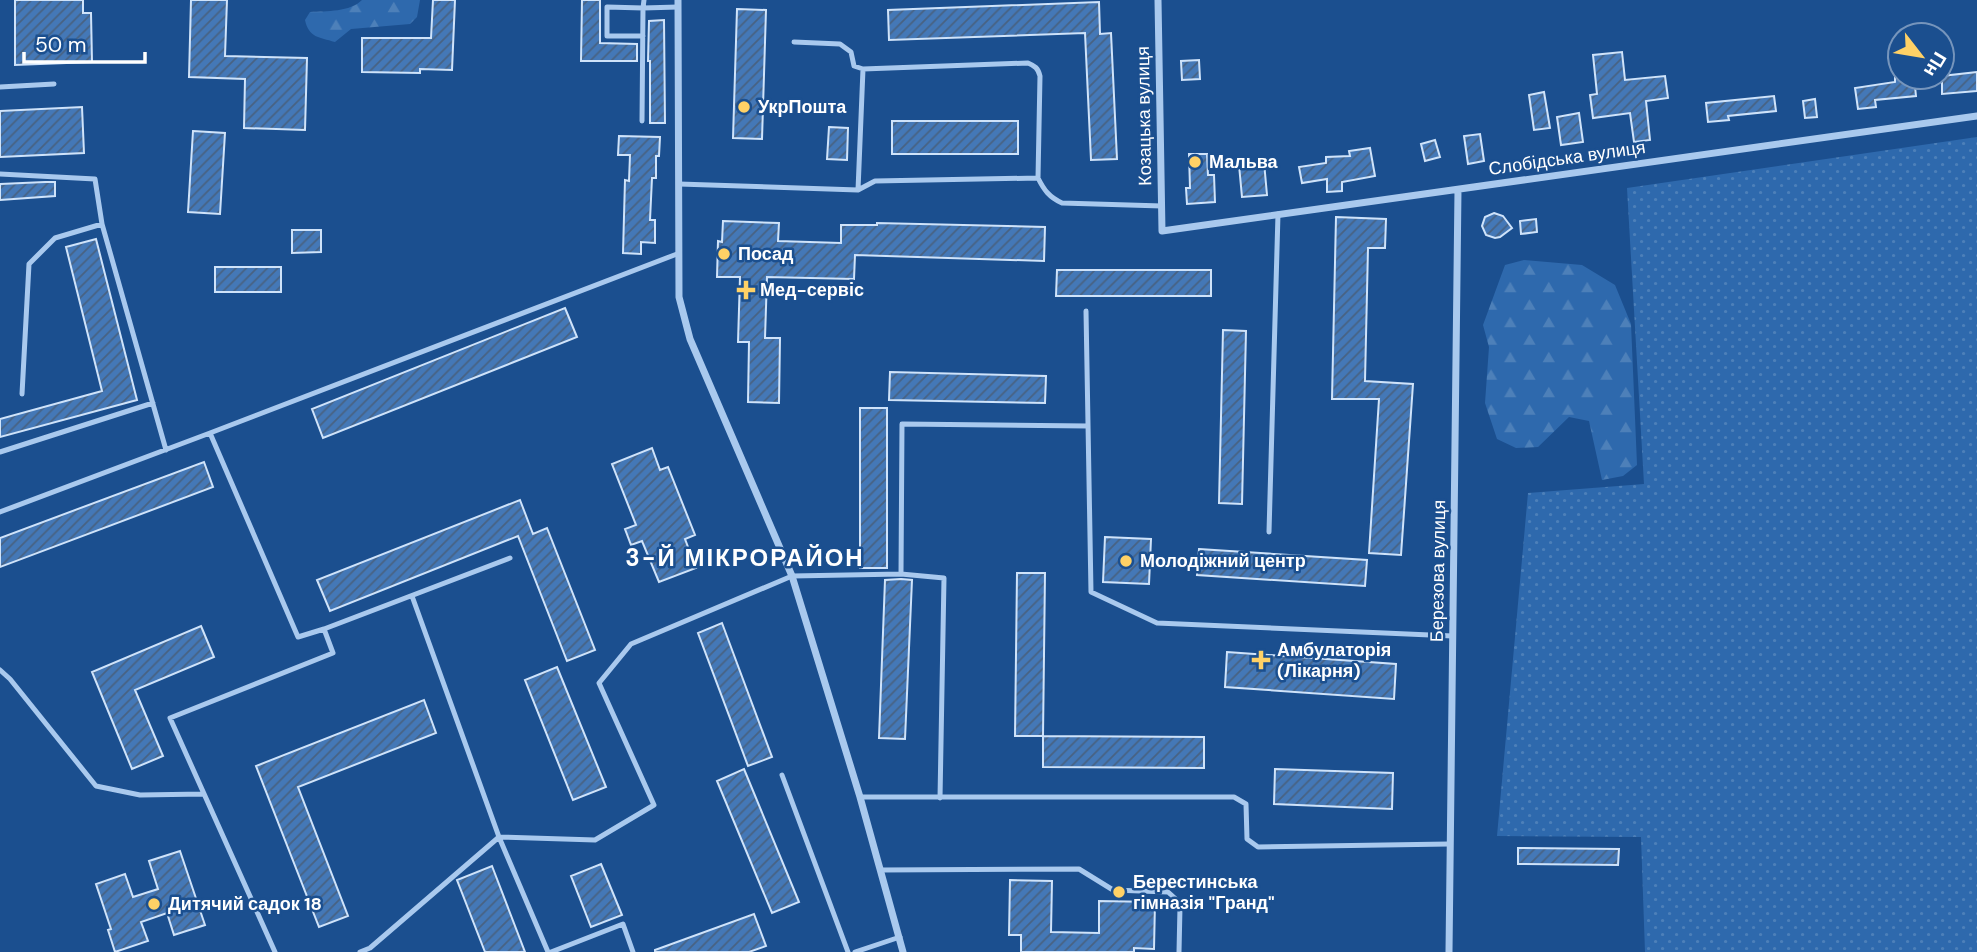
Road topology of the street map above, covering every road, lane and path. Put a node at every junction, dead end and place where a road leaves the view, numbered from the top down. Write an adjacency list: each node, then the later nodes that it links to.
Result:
1 (644, 0): 4 (lane)
2 (1158, 0): 17 (street, Козацька вулиця)
3 (678, 4): 4 (lane); 14 (street)
4 (643, 8): 5 (lane); 5 (lane)
5 (643, 36): 11 (lane)
6 (794, 42): 7 (lane)
7 (863, 69): 13 (lane); 15 (lane)
8 (54, 84): 9 (lane)
9 (0, 87)
10 (1977, 116): 16 (street, Слобідська вулиця)
11 (642, 121)
12 (0, 174): 19 (lane)
13 (1038, 178): 15 (lane); 17 (lane)
14 (679, 184): 15 (lane); 21 (street)
15 (858, 190)
16 (1458, 190): 18 (street, Слобідська вулиця); 36 (street, Березова вулиця)
17 (1162, 206): 20 (street, Козацька вулиця)
18 (1278, 214): 20 (street, Слобідська вулиця); 30 (lane)
19 (102, 224): 23 (lane); 24 (lane)
20 (1162, 231)
21 (677, 254): 26 (lane); 33 (street)
22 (1086, 311): 25 (lane)
23 (22, 394)
24 (153, 403): 27 (lane); 28 (lane)
25 (1088, 426): 32 (lane); 36 (lane)
26 (210, 433): 27 (lane); 35 (lane)
27 (166, 450): 29 (lane)
28 (0, 452)
29 (0, 512)
30 (1269, 532)
31 (510, 558): 34 (lane)
32 (901, 575): 33 (lane); 41 (lane)
33 (792, 576): 40 (street); 42 (lane)
34 (412, 596): 35 (lane); 42 (lane)
35 (324, 629): 39 (lane)
36 (1453, 636): 43 (street, Березова вулиця)
37 (0, 670): 39 (lane)
38 (782, 775): 50 (lane)
39 (204, 794): 46 (lane)
40 (860, 797): 41 (lane); 44 (street)
41 (940, 798): 43 (lane)
42 (499, 837): 47 (lane); 48 (lane)
43 (1449, 844): 54 (street, Березова вулиця)
44 (881, 870): 45 (street); 53 (lane)
45 (900, 937): 51 (lane); 52 (street)
46 (275, 952)
47 (360, 952)
48 (550, 952): 49 (lane)
49 (633, 952)
50 (848, 952)
51 (855, 952)
52 (903, 952)
53 (1179, 952)
54 (1449, 952)

